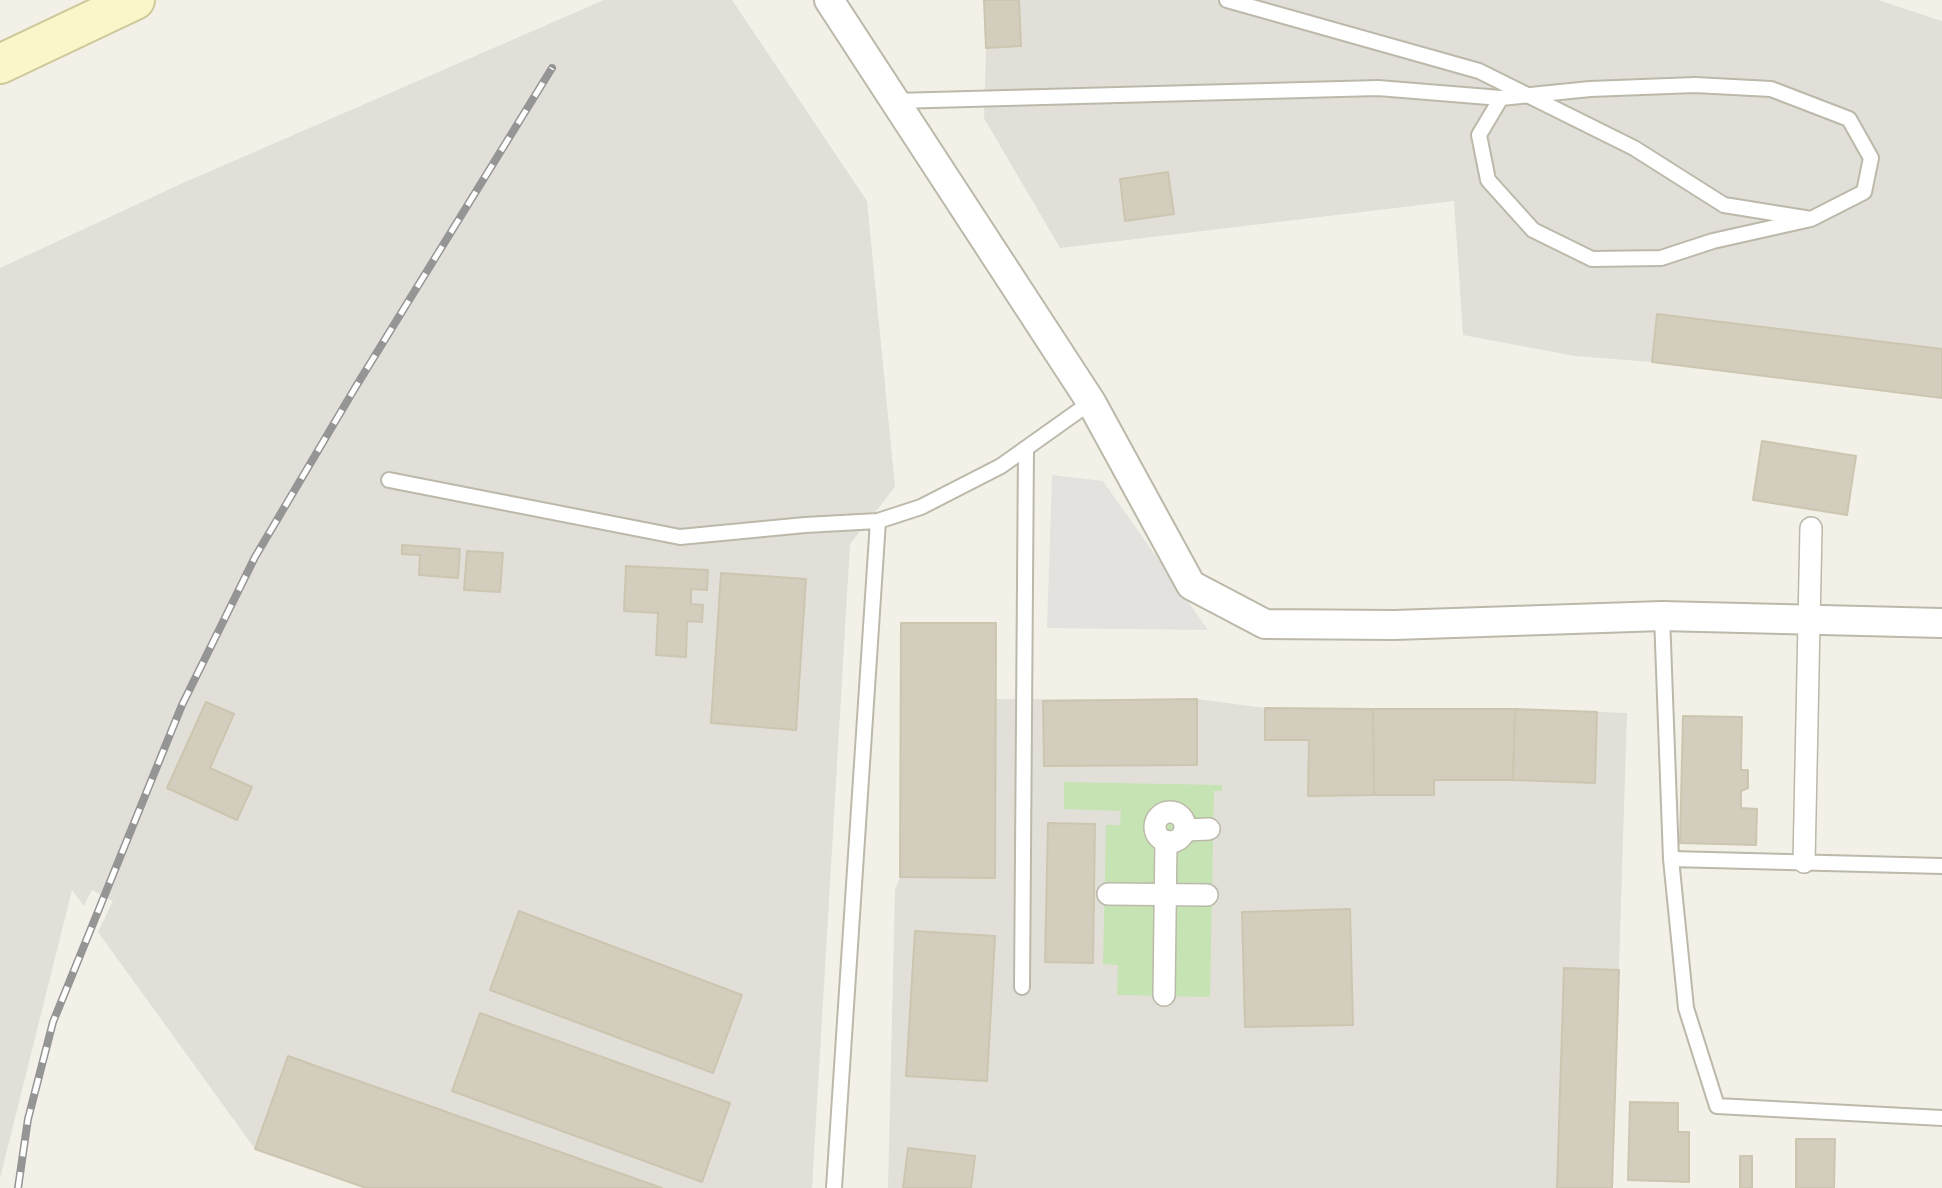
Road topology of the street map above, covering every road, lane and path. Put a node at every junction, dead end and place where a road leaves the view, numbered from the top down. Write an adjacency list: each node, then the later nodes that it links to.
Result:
1 (135, 0): 4 (main road)
2 (829, 0): 7 (street)
3 (1227, 0): 5 (lane)
4 (0, 64)
5 (1529, 96): 6 (lane); 8 (lane); 8 (lane)
6 (1501, 98): 7 (lane); 8 (lane)
7 (895, 101): 9 (street)
8 (1811, 219)
9 (1091, 402): 10 (lane); 14 (street)
10 (1026, 448): 12 (lane); 24 (lane)
11 (389, 480): 12 (lane)
12 (878, 521): 27 (lane)
13 (1811, 528): 15 (street)
14 (1662, 617): 15 (street); 18 (lane)
15 (1809, 620): 16 (street); 19 (street)
16 (1942, 623)
17 (1209, 830): 22 (street)
18 (1671, 859): 19 (lane); 26 (lane)
19 (1804, 862): 20 (lane)
20 (1942, 866)
21 (1108, 894): 22 (street)
22 (1165, 894): 23 (street); 25 (street)
23 (1208, 895)
24 (1022, 987)
25 (1164, 995)
26 (1942, 1118)
27 (834, 1188)

